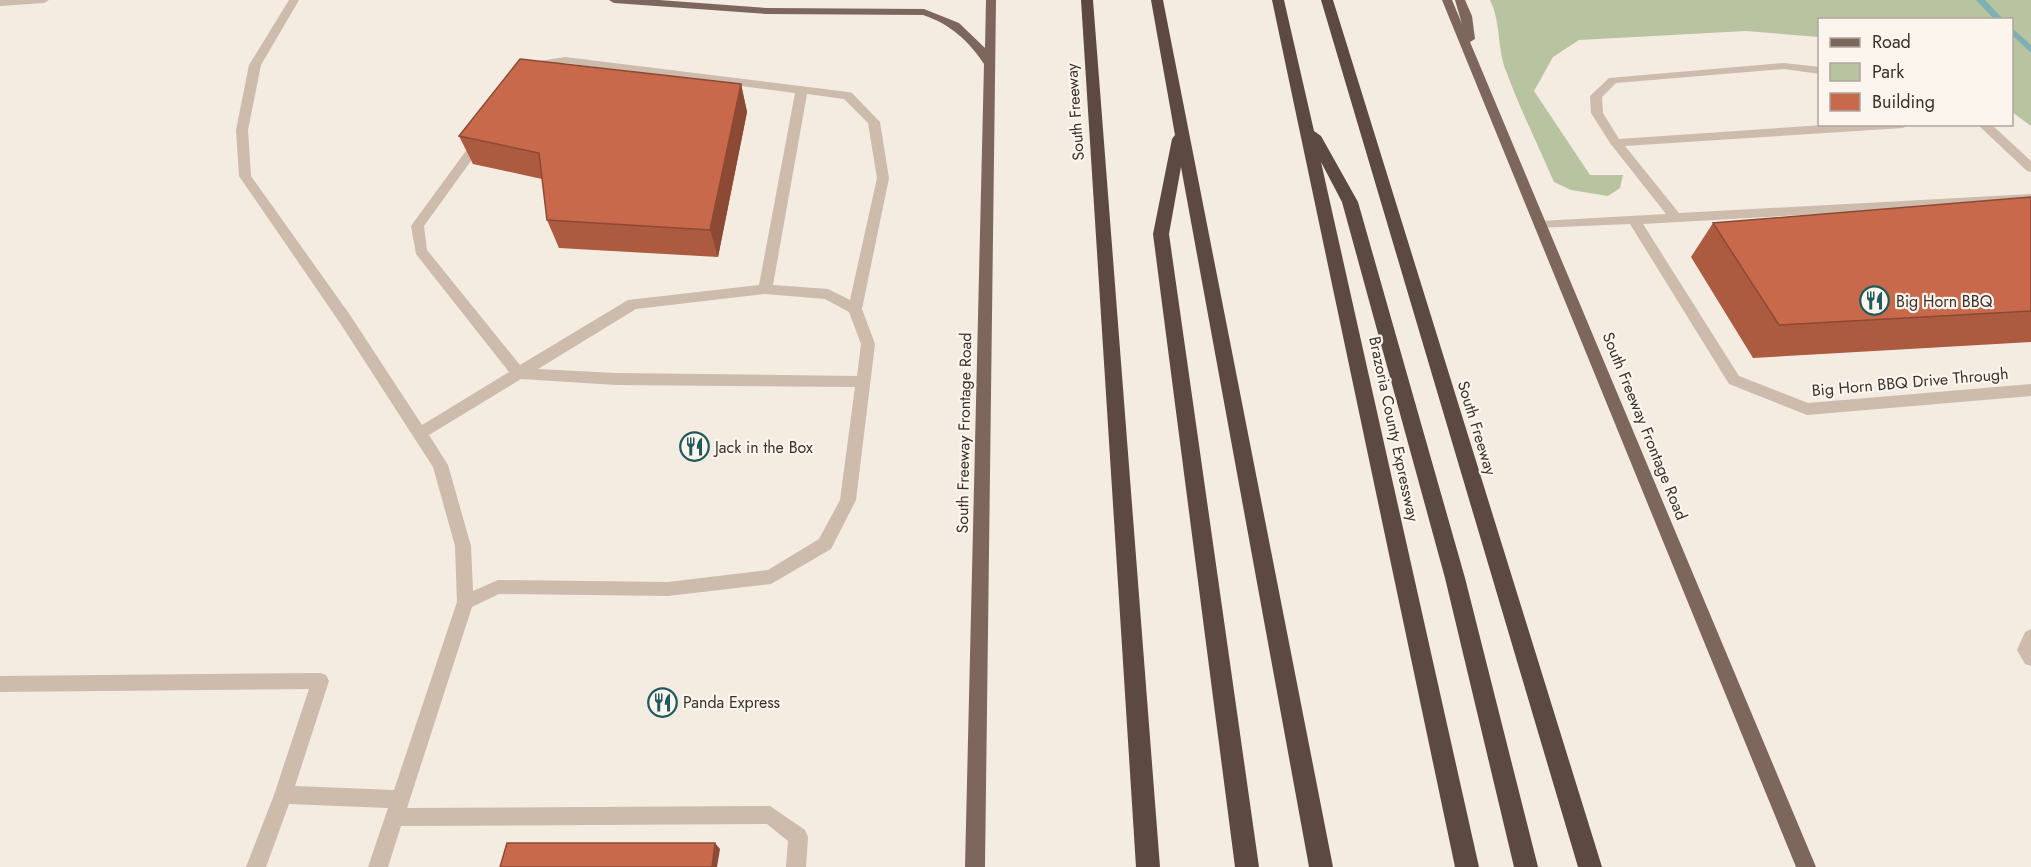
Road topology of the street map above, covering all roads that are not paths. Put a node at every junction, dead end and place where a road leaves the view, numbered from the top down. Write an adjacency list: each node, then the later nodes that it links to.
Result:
1 (44, 0): 11 (street)
2 (294, 0): 33 (street)
3 (614, 0): 13 (main road)
4 (991, 0): 13 (main road, South Freeway Frontage Road)
5 (1087, 0): 44 (highway, South Freeway)
6 (1156, 0): 20 (highway)
7 (1278, 0): 17 (highway, Brazoria County Expressway)
8 (1327, 0): 49 (highway, South Freeway)
9 (1447, 0): 12 (main road, South Freeway Frontage Road)
10 (1460, 0): 12 (main road)
11 (0, 3)
12 (1470, 54): 27 (main road, South Freeway Frontage Road)
13 (990, 64): 43 (main road, South Freeway Frontage Road)
14 (1818, 70): 22 (street)
15 (523, 83): 16 (street)
16 (802, 89): 28 (street); 29 (street)
17 (1304, 118): 47 (highway, Brazoria County Expressway); 48 (highway)
18 (1873, 126): 22 (street)
19 (1985, 126): 23 (street)
20 (1181, 129): 45 (highway); 46 (highway)
21 (487, 131): 30 (street)
22 (1616, 143): 25 (street)
23 (2031, 168)
24 (2031, 198): 25 (street)
25 (1676, 218): 26 (street)
26 (1634, 220): 27 (street); 32 (street, Big Horn BBQ Drive Through)
27 (1540, 225): 50 (main road, South Freeway Frontage Road)
28 (765, 289): 29 (street); 30 (street)
29 (855, 309): 31 (street)
30 (518, 373): 31 (street); 33 (street)
31 (863, 382): 34 (street)
32 (2031, 390)
33 (420, 433): 34 (street)
34 (465, 602): 39 (street)
35 (2031, 637): 36 (street)
36 (2031, 658)
37 (0, 684): 38 (street)
38 (283, 795): 39 (street); 40 (street)
39 (397, 808): 41 (street); 42 (street)
40 (256, 867)
41 (378, 867)
42 (796, 867)
43 (975, 867)
44 (1148, 867)
45 (1247, 867)
46 (1321, 867)
47 (1467, 867)
48 (1526, 867)
49 (1590, 867)
50 (1806, 867)

